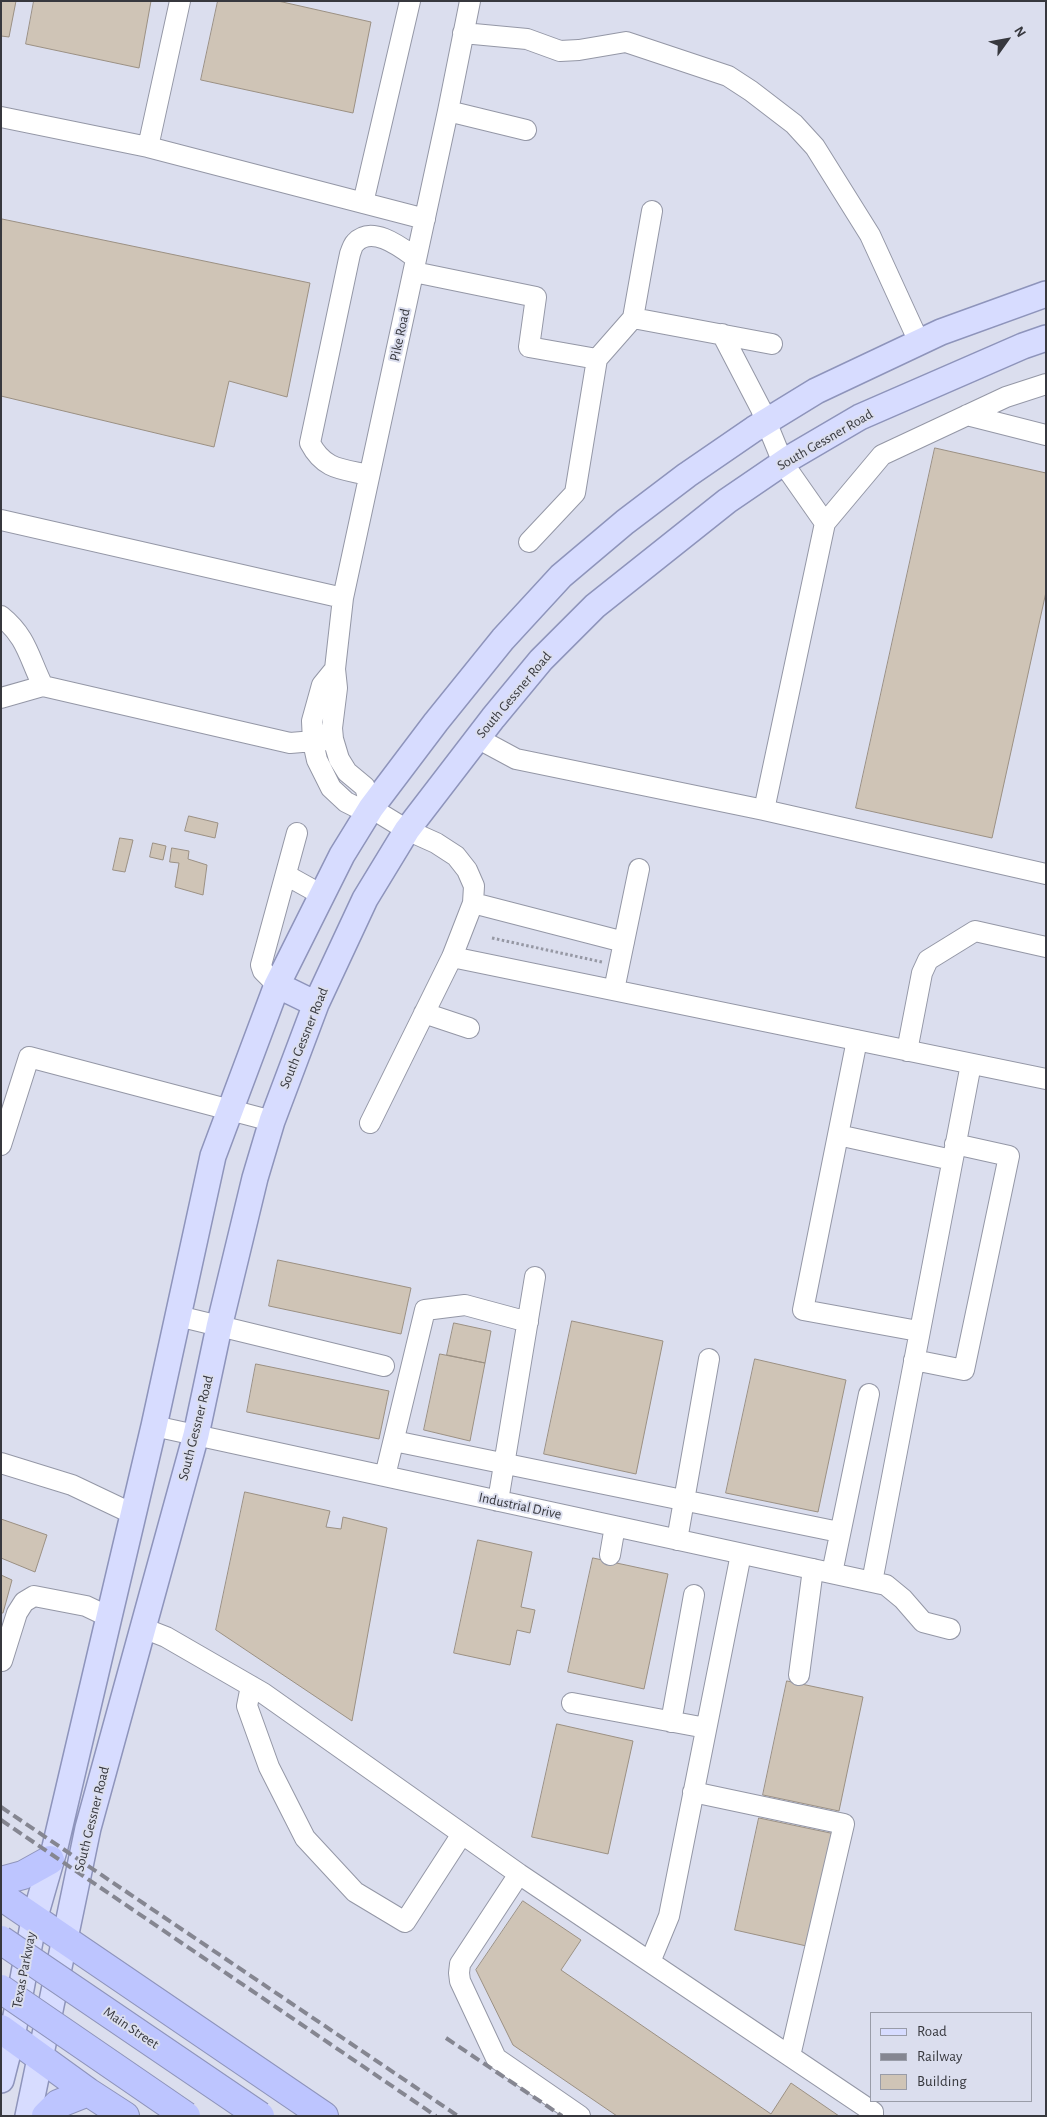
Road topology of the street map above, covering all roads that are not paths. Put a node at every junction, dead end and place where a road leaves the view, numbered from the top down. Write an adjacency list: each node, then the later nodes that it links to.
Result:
1 (180, 1): 8 (street)
2 (410, 1): 9 (street)
3 (470, 1): 4 (street, Pike Road)
4 (464, 33): 5 (street, Pike Road); 17 (street)
5 (448, 112): 7 (street); 11 (street, Pike Road)
6 (1, 117): 8 (street)
7 (526, 130)
8 (148, 148): 9 (street)
9 (363, 203): 11 (street)
10 (652, 211): 14 (street)
11 (425, 219): 12 (street, Pike Road)
12 (415, 265): 19 (street); 25 (street, Pike Road); 25 (street)
13 (1046, 294): 17 (main road)
14 (633, 318): 15 (street); 19 (street)
15 (722, 334): 18 (street); 22 (street)
16 (1046, 338): 24 (main road, South Gessner Road)
17 (919, 342): 22 (main road)
18 (772, 344)
19 (597, 359): 28 (street)
20 (1046, 384): 21 (street)
21 (967, 415): 23 (street); 27 (street)
22 (767, 421): 24 (street); 37 (main road)
23 (1046, 435)
24 (783, 463): 27 (street); 34 (main road, South Gessner Road)
25 (370, 475): 29 (street, Pike Road)
26 (1, 520): 29 (street)
27 (825, 523): 38 (street)
28 (528, 542)
29 (342, 598): 31 (street, Pike Road)
30 (1, 616): 32 (street)
31 (335, 669): 35 (street, Pike Road); 36 (street, Pike Road)
32 (43, 686): 33 (street); 36 (street)
33 (1, 698)
34 (477, 738): 38 (street); 39 (main road, South Gessner Road)
35 (333, 739): 36 (street); 37 (street, Pike Road)
36 (313, 742): 37 (street, Pike Road)
37 (371, 808): 39 (street, Pike Road); 44 (main road)
38 (764, 810): 42 (street)
39 (407, 830): 45 (street, Pike Road); 51 (main road, South Gessner Road)
40 (297, 833): 43 (street)
41 (640, 869): 46 (street)
42 (1046, 874)
43 (286, 875): 44 (street); 49 (street)
44 (322, 895): 49 (main road)
45 (473, 903): 46 (street); 48 (street)
46 (624, 942): 50 (street)
47 (1046, 947): 55 (street)
48 (452, 957): 50 (street); 52 (street)
49 (277, 985): 51 (main road); 58 (main road)
50 (614, 990): 54 (street)
51 (316, 1004): 59 (main road, South Gessner Road)
52 (424, 1013): 53 (street); 60 (street)
53 (469, 1028)
54 (857, 1040): 55 (street); 61 (street)
55 (907, 1051): 56 (street)
56 (971, 1064): 57 (street); 63 (street)
57 (1046, 1079)
58 (230, 1109): 59 (street); 62 (street); 65 (main road)
59 (272, 1121): 67 (main road, South Gessner Road)
60 (370, 1124)
61 (838, 1135): 63 (street); 68 (street)
62 (1, 1145)
63 (954, 1152): 68 (street); 70 (street)
64 (535, 1277): 66 (street)
65 (178, 1316): 67 (street); 73 (main road)
66 (528, 1322): 75 (street); 77 (street)
67 (219, 1327): 71 (street); 74 (main road, South Gessner Road)
68 (918, 1331): 70 (street)
69 (709, 1359): 79 (street)
70 (914, 1360): 89 (street)
71 (384, 1366)
72 (869, 1394): 84 (street)
73 (154, 1426): 74 (street, Industrial Drive); 81 (main road)
74 (196, 1435): 78 (street, Industrial Drive); 83 (main road, South Gessner Road)
75 (394, 1441): 77 (street); 78 (street)
76 (1, 1464): 81 (street)
77 (504, 1464): 79 (street); 80 (street)
78 (385, 1476): 80 (street, Industrial Drive)
79 (684, 1500): 84 (street); 85 (street)
80 (498, 1501): 82 (street, Industrial Drive)
81 (133, 1514): 83 (main road); 91 (main road)
82 (615, 1526): 85 (street, Industrial Drive); 87 (street)
83 (171, 1527): 92 (main road, South Gessner Road)
84 (839, 1532): 88 (street)
85 (677, 1540): 86 (street, Industrial Drive)
86 (741, 1554): 88 (street, Industrial Drive); 99 (street)
87 (610, 1555)
88 (823, 1571): 89 (street, Industrial Drive); 95 (street)
89 (879, 1584): 93 (street)
90 (694, 1594): 98 (street)
91 (109, 1617): 92 (main road); 94 (street); 102 (main road)
92 (143, 1628): 96 (street); 107 (main road, South Gessner Road)
93 (950, 1629)
94 (2, 1661)
95 (799, 1675)
96 (251, 1686): 101 (street); 101 (street)
97 (572, 1703): 98 (street)
98 (671, 1722): 99 (street)
99 (706, 1728): 100 (street)
100 (693, 1792): 109 (street); 112 (street)
101 (462, 1834): 103 (street)
102 (50, 1860): 104 (highway); 106 (main road)
103 (519, 1874): 109 (street); 122 (street)
104 (1, 1881)
105 (1, 1896): 106 (highway)
106 (34, 1920): 107 (highway); 111 (main road, Texas Parkway)
107 (64, 1939): 113 (main road, South Gessner Road); 121 (highway)
108 (1, 1940): 120 (highway, Main Street, bridge)
109 (650, 1962): 112 (street)
110 (1, 1989): 119 (highway, bridge)
111 (7, 2033): 113 (highway); 114 (main road, Texas Parkway)
112 (790, 2056): 123 (street)
113 (40, 2057): 115 (highway); 116 (main road)
114 (1, 2080)
115 (88, 2092): 117 (highway); 118 (highway)
116 (28, 2116)
117 (46, 2116)
118 (125, 2116)
119 (186, 2116)
120 (260, 2116)
121 (324, 2116)
122 (580, 2116)
123 (873, 2116)

